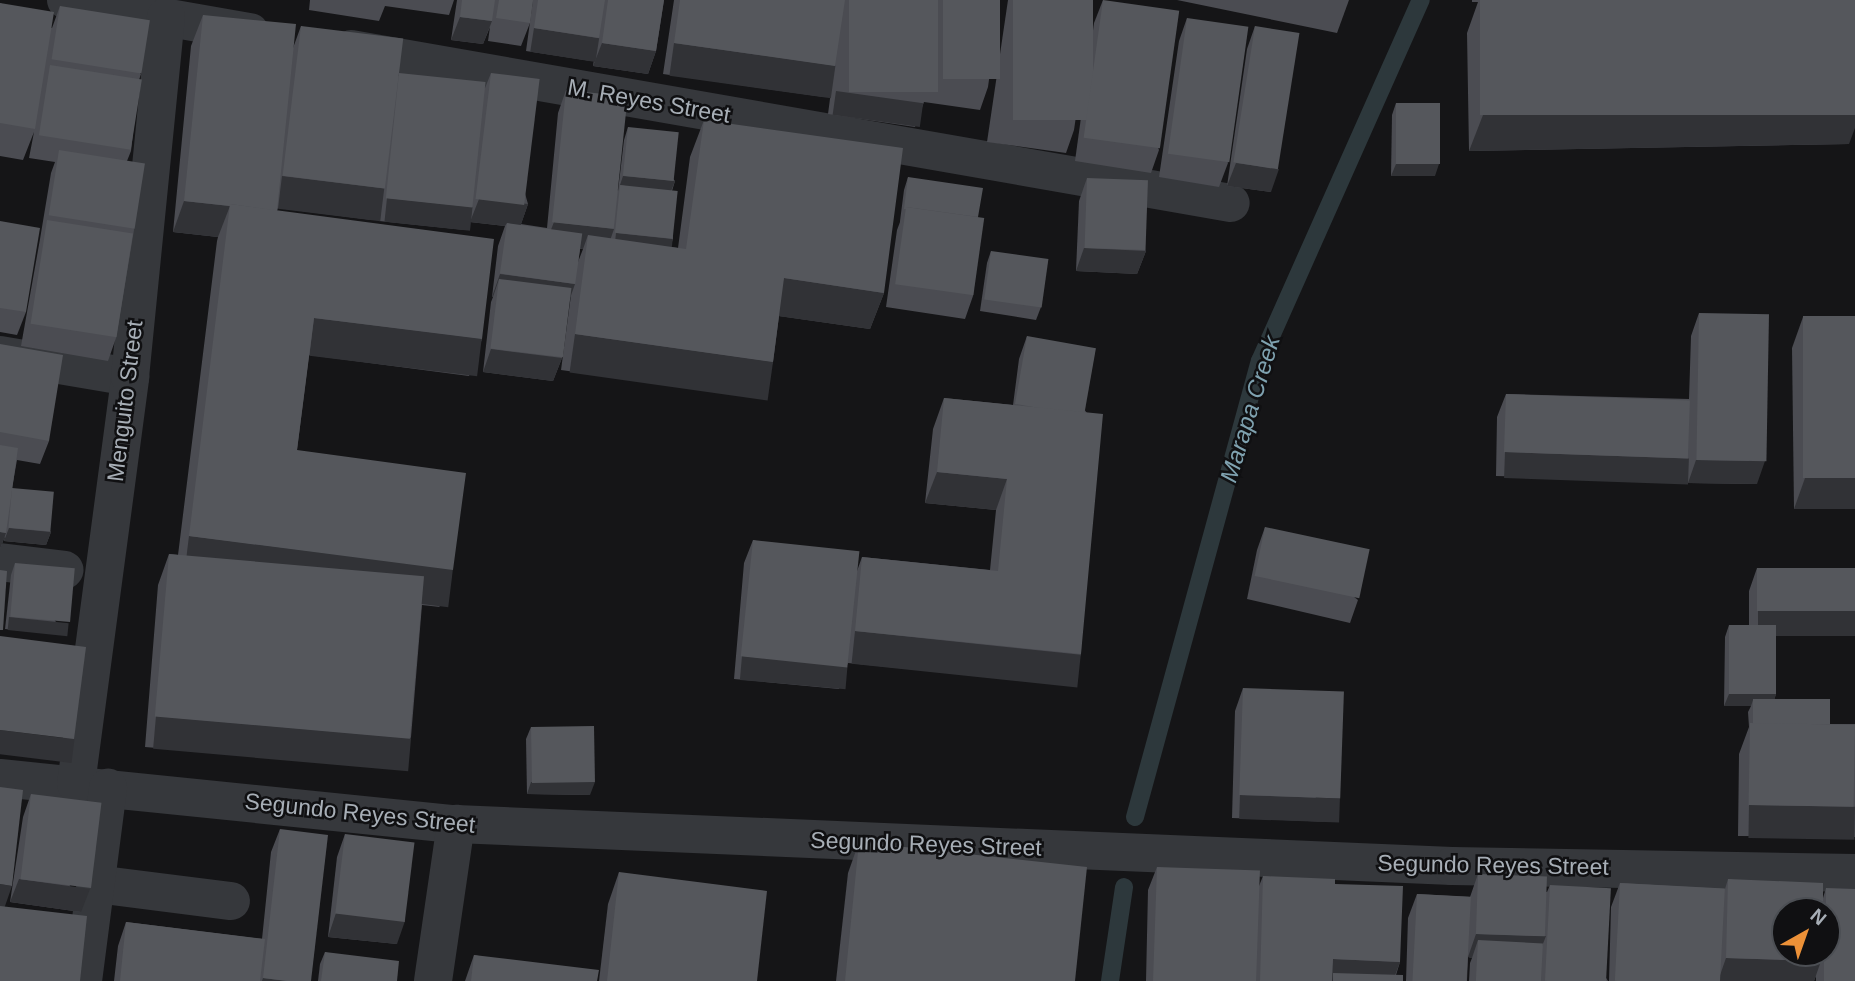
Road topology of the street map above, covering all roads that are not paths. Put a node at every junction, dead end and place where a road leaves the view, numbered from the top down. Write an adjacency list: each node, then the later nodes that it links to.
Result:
1 (66, 0): 2 (street, M. Reyes Street)
2 (166, 17): 3 (street, M. Reyes Street); 5 (street, Menguito Street)
3 (1231, 203)
4 (0, 355): 5 (street)
5 (130, 377): 7 (street, Menguito Street)
6 (0, 562): 7 (street)
7 (102, 575): 9 (street, Menguito Street)
8 (0, 778): 9 (street, Segundo Reyes Street)
9 (92, 786): 10 (street, Segundo Reyes Street); 12 (street, Menguito Street)
10 (456, 824): 11 (street, Segundo Reyes Street); 15 (street)
11 (1855, 873)
12 (96, 884): 13 (street); 14 (street, Menguito Street)
13 (231, 901)
14 (83, 981)
15 (433, 981)

